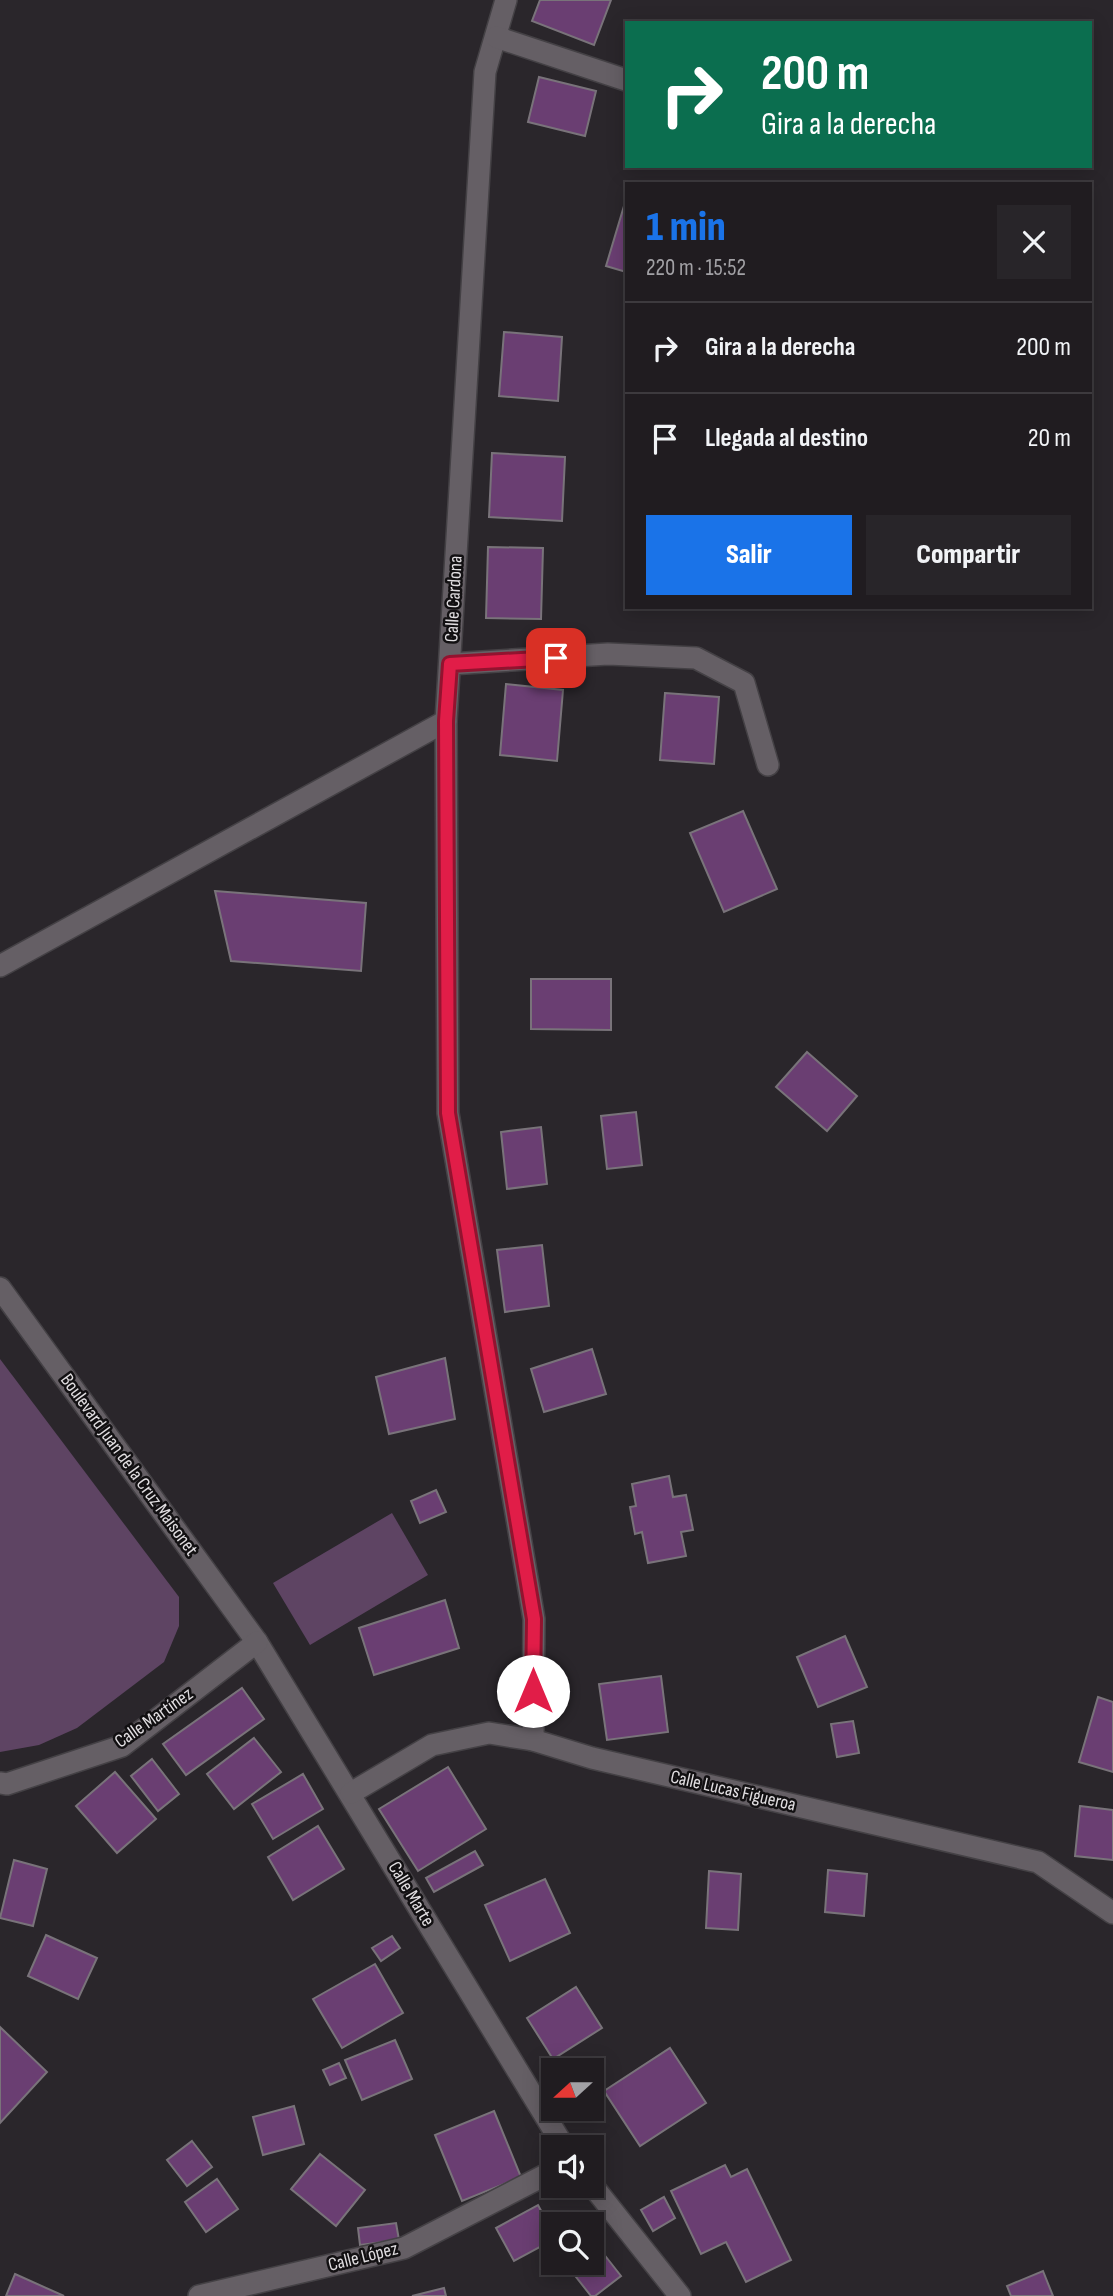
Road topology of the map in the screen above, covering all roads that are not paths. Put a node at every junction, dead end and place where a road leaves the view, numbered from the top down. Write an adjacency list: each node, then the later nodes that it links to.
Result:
1 (506, 0): 2 (street, Calle Cardona)
2 (496, 37): 3 (street); 4 (street, Calle Cardona)
3 (625, 80)
4 (450, 664): 5 (street, Calle Cardona); 6 (street)
5 (446, 721): 7 (street); 10 (street, Calle Cardona)
6 (768, 765)
7 (0, 966)
8 (0, 1288): 9 (street, Boulevard Juan de la Cruz Maisonet)
9 (257, 1642): 11 (street, Calle Martínez); 12 (street, Calle Marte)
10 (533, 1740): 12 (street, Calle Lucas Figueroa); 13 (street, Calle Lucas Figueroa)
11 (0, 1783)
12 (351, 1793): 14 (street, Calle Marte)
13 (1113, 1913)
14 (557, 2135)
15 (541, 2177): 18 (street, Calle López)
16 (602, 2198): 17 (street)
17 (679, 2295)
18 (199, 2296)

